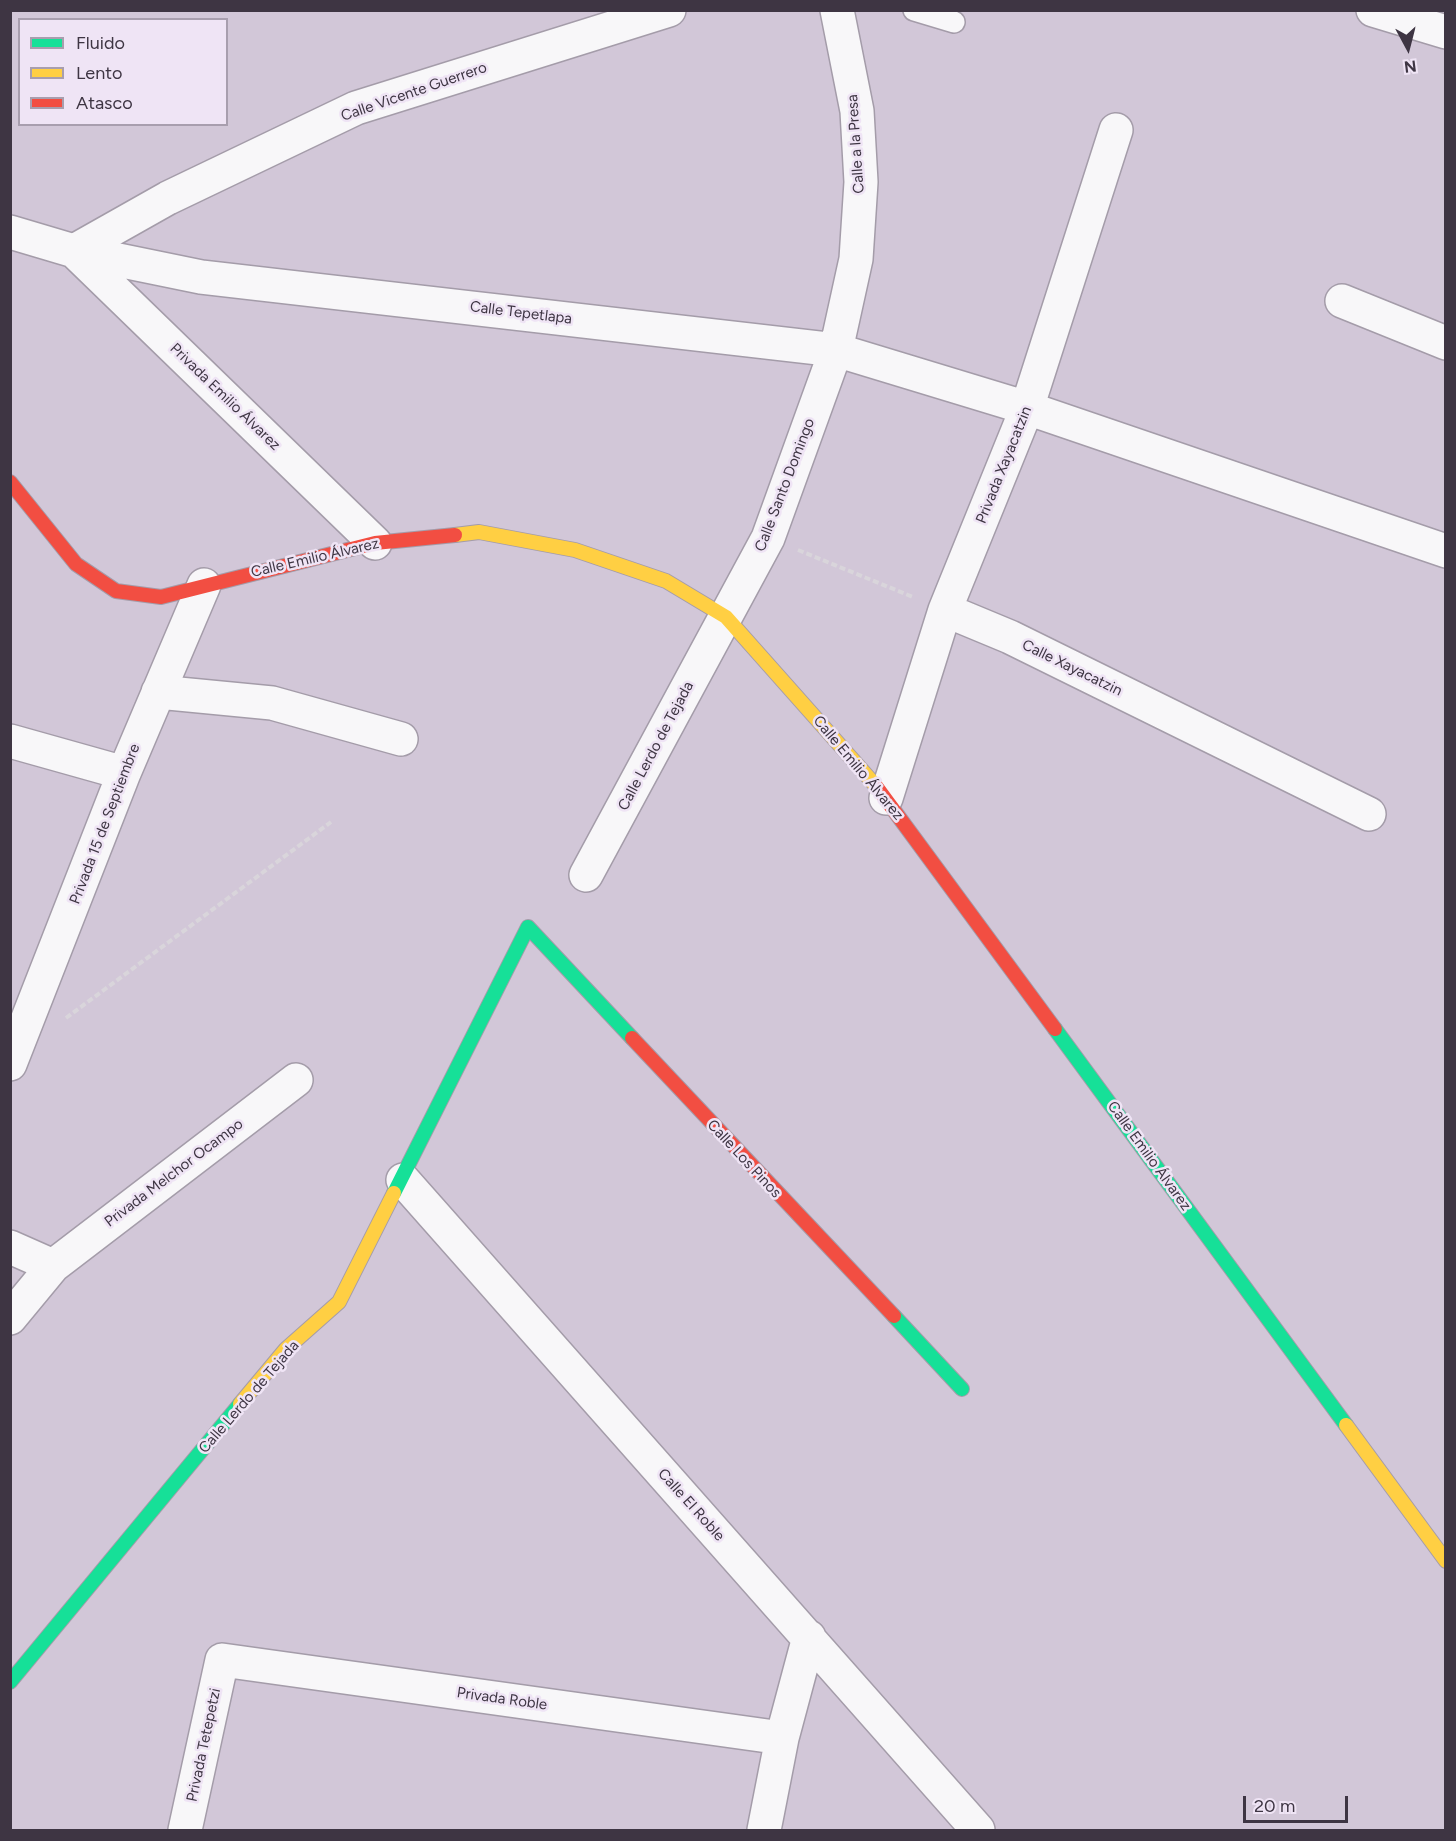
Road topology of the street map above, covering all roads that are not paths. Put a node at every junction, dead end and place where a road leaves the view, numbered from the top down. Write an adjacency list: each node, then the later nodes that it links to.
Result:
1 (669, 10): 9 (street, Calle Vicente Guerrero)
2 (837, 10): 12 (street, Calle a la Presa)
3 (914, 10): 5 (lane)
4 (1373, 10): 6 (street)
5 (954, 22)
6 (1444, 26)
7 (1116, 130): 13 (street, Privada Xayacatzin)
8 (10, 232): 9 (street, Calle Tepetlapa)
9 (75, 251): 12 (street, Calle Tepetlapa); 15 (street, Privada Emilio Álvarez)
10 (1342, 301): 11 (street)
11 (1446, 344)
12 (836, 350): 13 (street, Calle Tepetlapa); 19 (street, Calle Santo Domingo)
13 (1027, 408): 16 (street); 18 (street, Privada Xayacatzin)
14 (10, 482): 17 (street, Calle Emilio Álvarez)
15 (375, 543): 17 (street, Calle Emilio Álvarez); 19 (street, Calle Emilio Álvarez)
16 (1446, 551)
17 (204, 585): 20 (street, Privada 15 de Septiembre)
18 (945, 610): 24 (street, Privada Xayacatzin); 25 (street, Calle Xayacatzin)
19 (726, 617): 24 (street, Calle Emilio Álvarez); 26 (street, Calle Lerdo de Tejada)
20 (158, 693): 21 (street); 23 (street, Privada 15 de Septiembre)
21 (400, 739)
22 (10, 741): 23 (street)
23 (124, 773): 28 (street, Privada 15 de Septiembre)
24 (886, 798): 35 (street, Calle Emilio Álvarez)
25 (1369, 814)
26 (586, 875)
27 (528, 927): 30 (street, Calle Lerdo de Tejada); 34 (street, Calle Los Pinos)
28 (10, 1064)
29 (296, 1080): 32 (street, Privada Melchor Ocampo)
30 (403, 1180): 36 (street, Calle El Roble); 38 (street, Calle Lerdo de Tejada)
31 (10, 1247): 32 (street)
32 (53, 1266): 33 (street, Privada Melchor Ocampo)
33 (10, 1318)
34 (962, 1389)
35 (1446, 1561)
36 (809, 1637): 39 (street); 42 (street, Calle El Roble)
37 (222, 1660): 39 (street, Privada Roble); 40 (street, Privada Tetepetzi)
38 (10, 1682)
39 (782, 1738): 41 (street)
40 (185, 1830)
41 (764, 1830)
42 (978, 1830)

